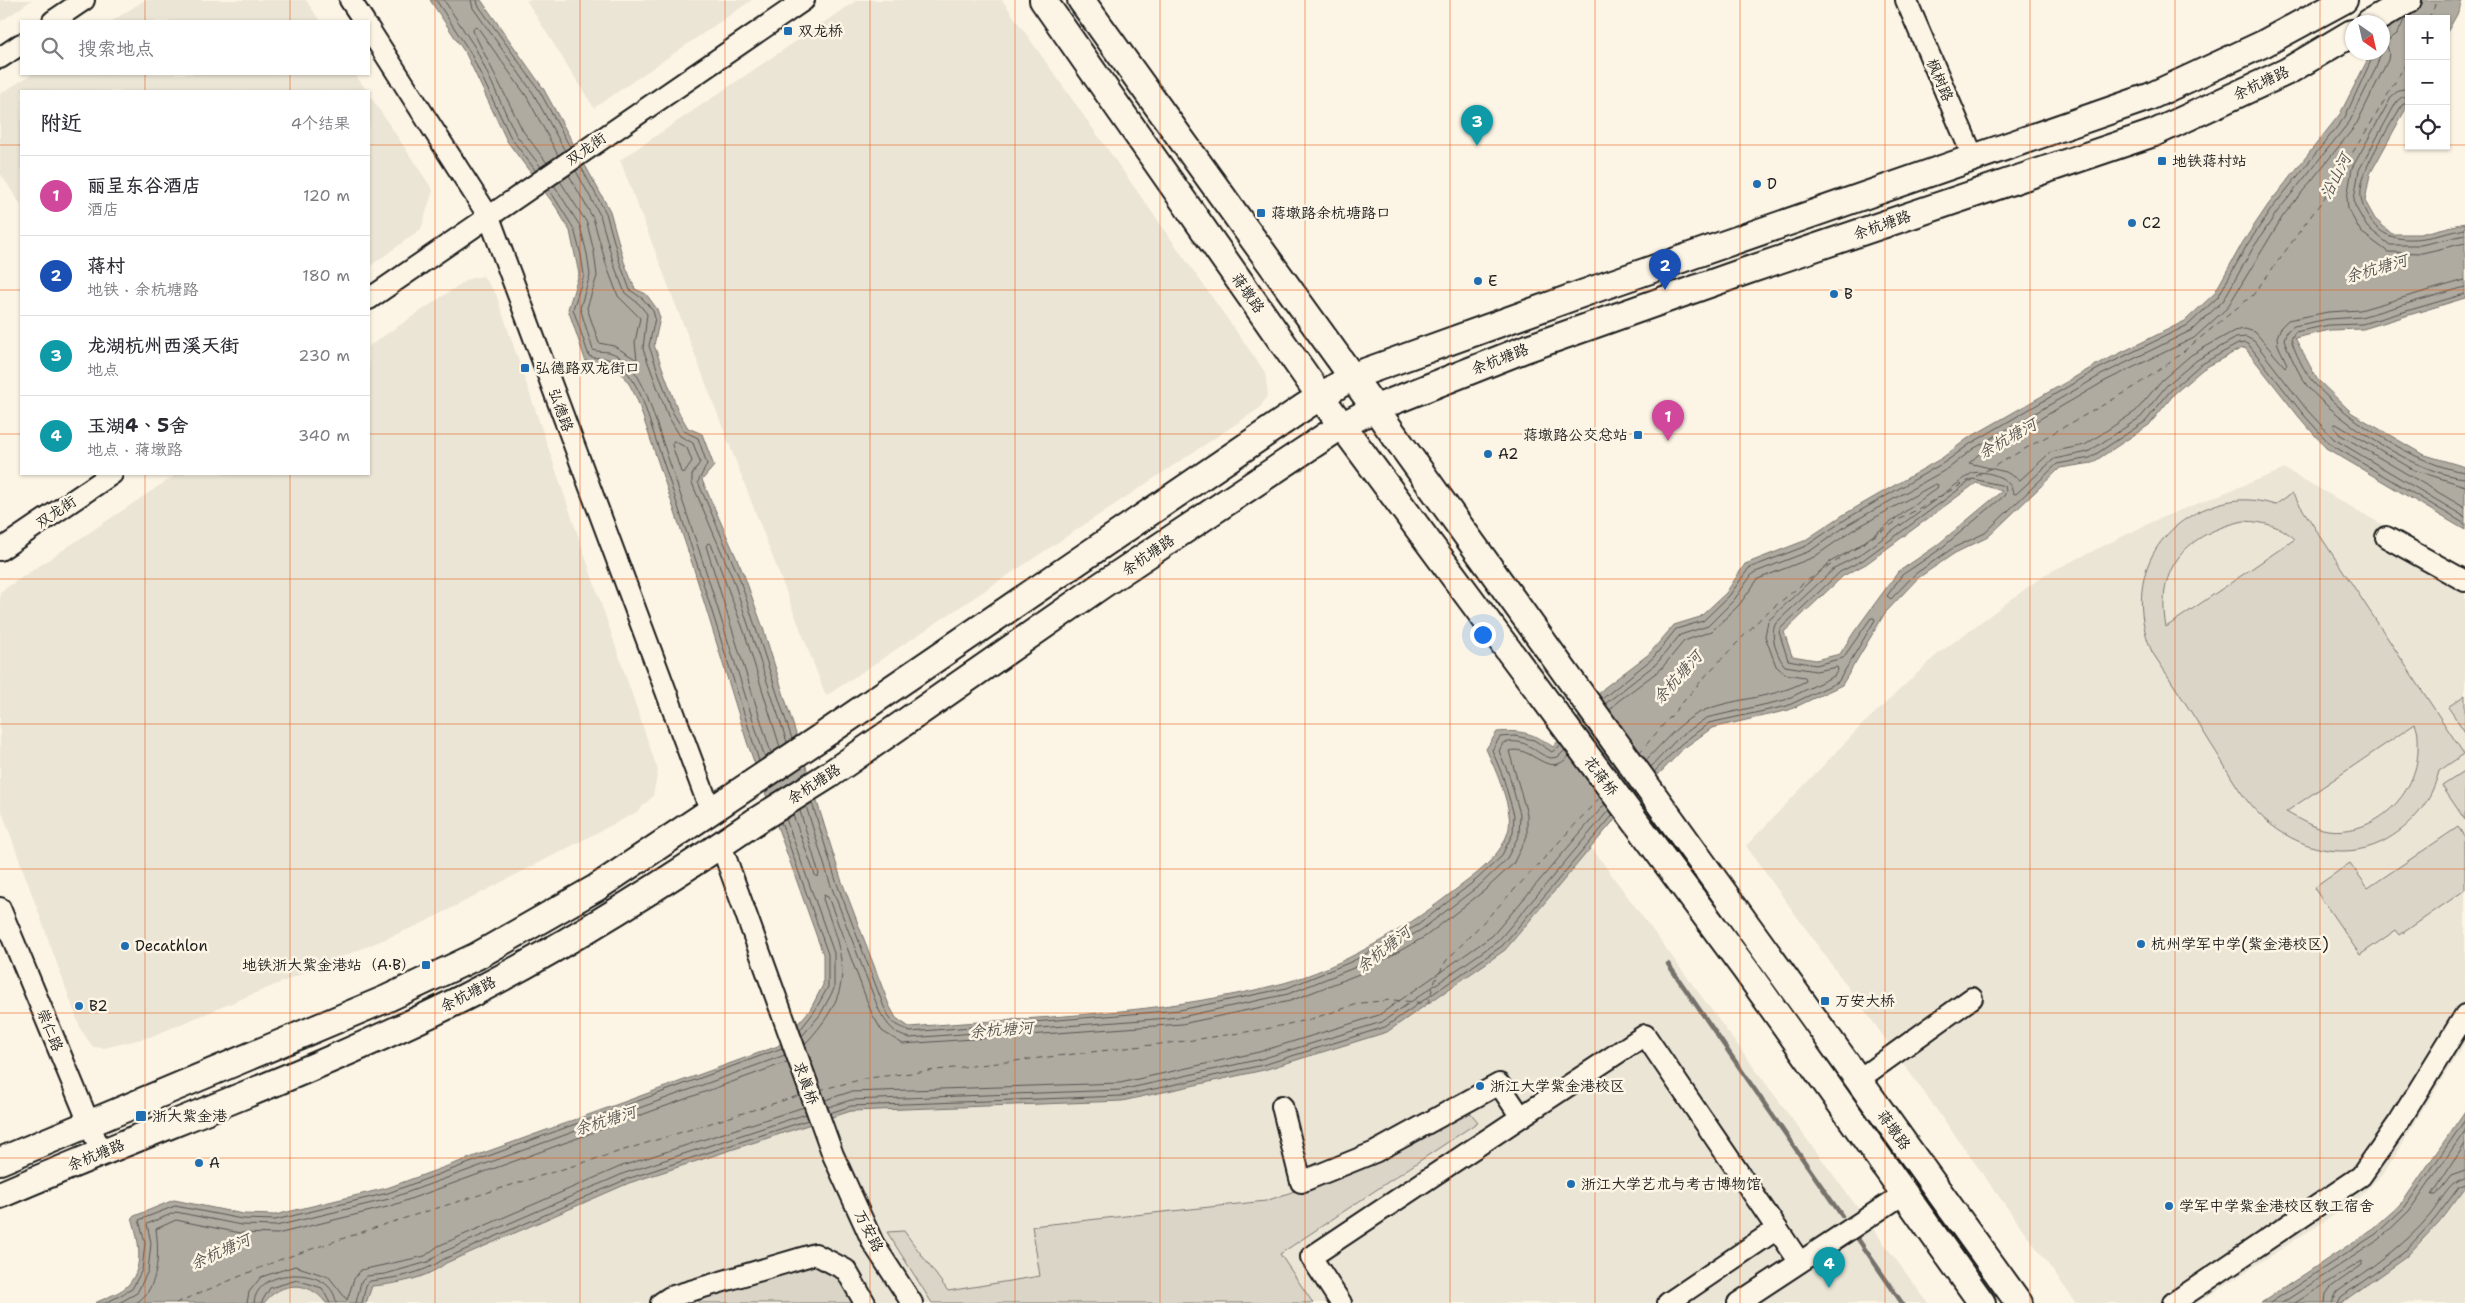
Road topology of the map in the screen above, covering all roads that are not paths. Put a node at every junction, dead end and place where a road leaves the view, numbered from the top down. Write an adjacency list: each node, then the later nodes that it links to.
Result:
1 (84, 0): 10 (street)
2 (350, 0): 11 (street)
3 (804, 0): 17 (street, 双龙街)
4 (1043, 0): 20 (main road, 蒋墩路)
5 (1081, 0): 19 (main road)
6 (1906, 0): 16 (street, 枫树路)
7 (2344, 0): 16 (main road, 余杭塘路)
8 (2408, 0): 9 (main road)
9 (2382, 15)
10 (55, 20)
11 (363, 20)
12 (370, 31): 17 (street, 弘德路)
13 (2345, 37): 21 (main road, 余杭塘路)
14 (20, 45): 15 (street)
15 (0, 58)
16 (1974, 159): 19 (main road, 余杭塘路)
17 (489, 217): 18 (street, 双龙街); 28 (street, 弘德路)
18 (370, 298)
19 (1353, 376): 20 (main road, 余杭塘路); 21 (main road)
20 (1320, 396): 22 (main road, 蒋墩路); 28 (main road, 余杭塘路)
21 (1376, 408): 22 (main road, 余杭塘路); 31 (main road, 花蒋桥)
22 (1341, 426): 27 (main road, 蒋墩路); 29 (main road, 余杭塘路, bridge)
23 (111, 475): 25 (street, 双龙街)
24 (2386, 537): 26 (street)
25 (0, 550)
26 (2465, 581)
27 (1456, 583): 32 (main road, 花蒋桥)
28 (711, 812): 38 (main road, 余杭塘路)
29 (721, 845): 39 (main road, 余杭塘路); 40 (street, 求真桥)
30 (0, 908): 38 (street, 崇仁路)
31 (1769, 957): 35 (main road, 蒋墩路)
32 (1745, 969): 42 (main road, 蒋墩路)
33 (1972, 998): 35 (street)
34 (2465, 1015): 54 (street)
35 (1858, 1080): 53 (main road, 蒋墩路)
36 (1282, 1106): 37 (street)
37 (1521, 1117): 44 (street); 49 (street)
38 (88, 1123): 39 (street, 崇仁路); 41 (main road, 余杭塘路)
39 (100, 1152): 43 (main road, 余杭塘路)
40 (833, 1155): 48 (street, 万安路)
41 (0, 1160)
42 (1905, 1193): 45 (street); 52 (main road, 蒋墩路)
43 (0, 1195)
44 (1777, 1229): 45 (street); 50 (street)
45 (1799, 1261): 51 (street)
46 (661, 1303): 47 (street)
47 (865, 1303)
48 (912, 1303)
49 (1341, 1303)
50 (1668, 1303)
51 (1738, 1303)
52 (1982, 1303)
53 (2018, 1303)
54 (2173, 1303)

